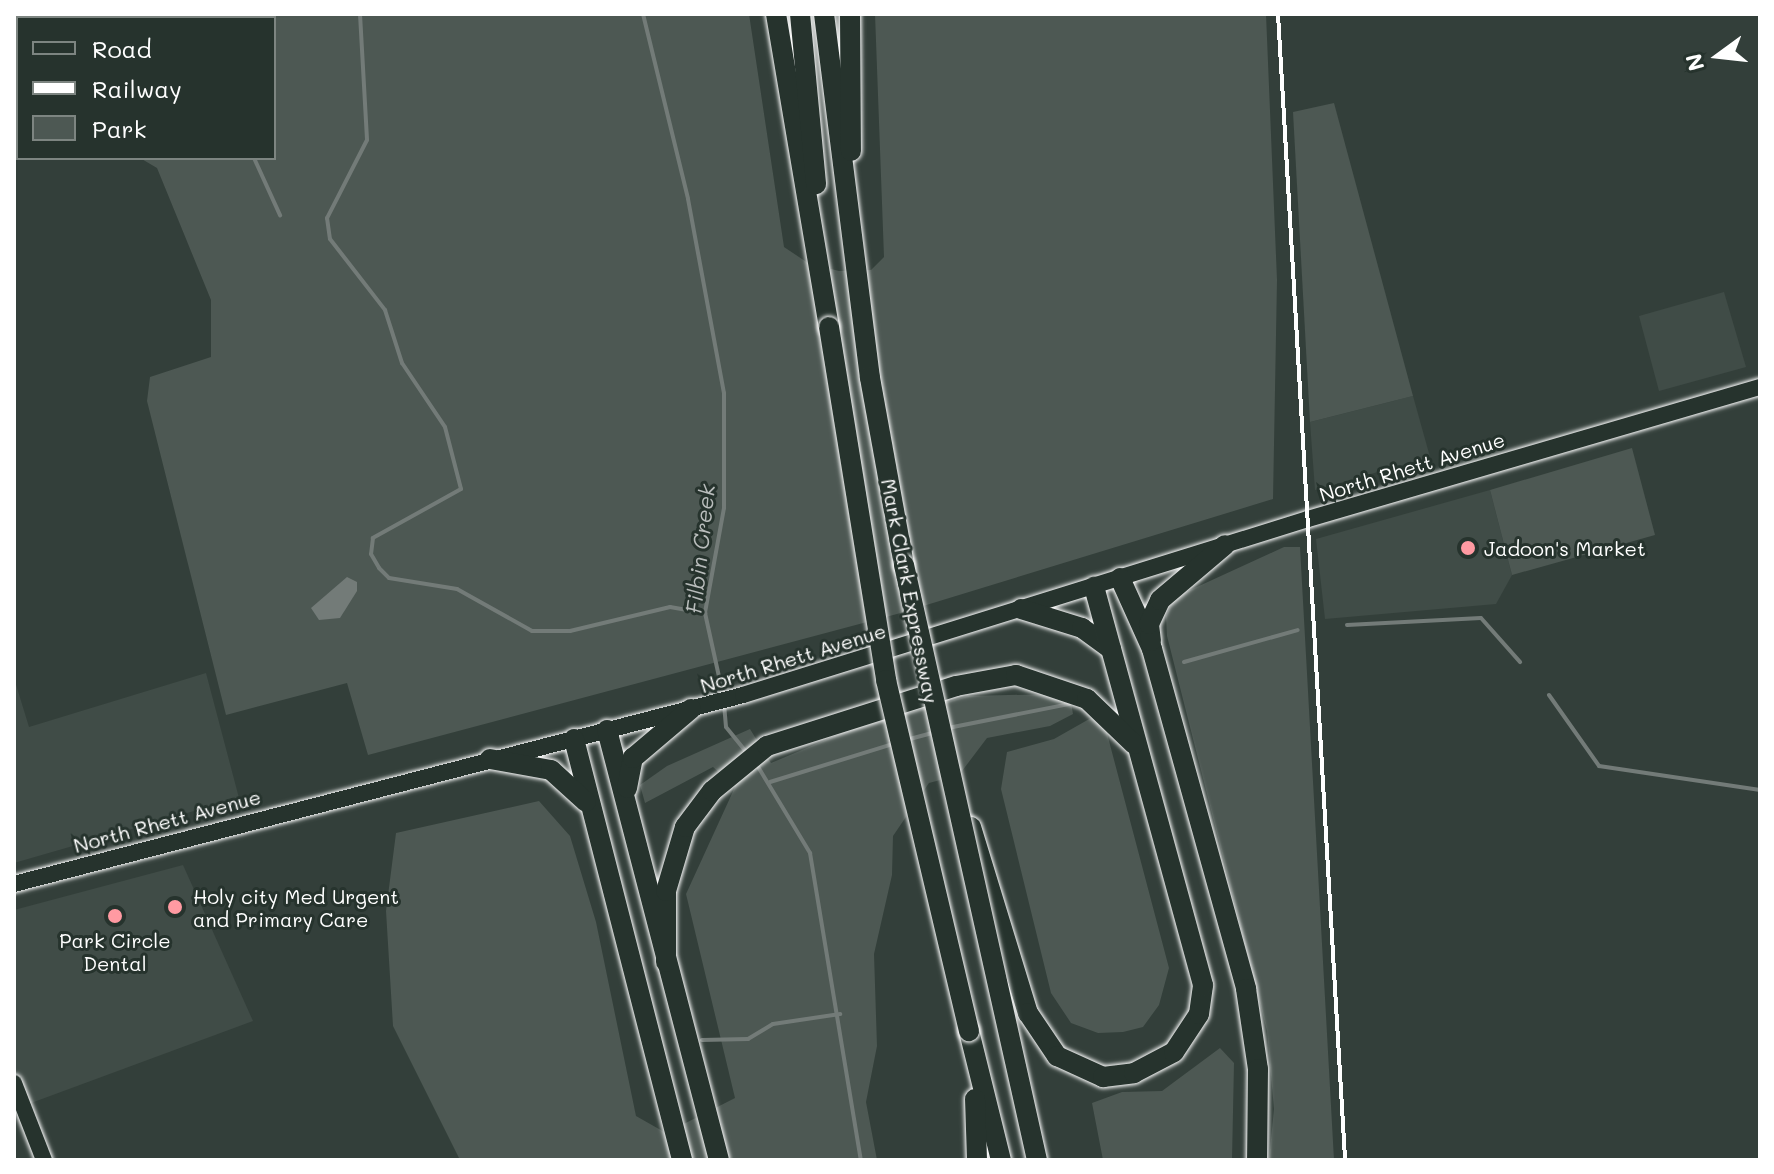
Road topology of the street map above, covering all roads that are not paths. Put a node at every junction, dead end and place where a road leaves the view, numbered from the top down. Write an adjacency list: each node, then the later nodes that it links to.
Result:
1 (776, 14): 6 (highway)
2 (800, 14): 6 (highway, Mark Clark Expressway)
3 (824, 14): 5 (highway, Mark Clark Expressway)
4 (850, 14): 5 (highway)
5 (851, 247): 14 (highway, Mark Clark Expressway, bridge)
6 (829, 327): 24 (highway, Mark Clark Expressway, bridge)
7 (1760, 387): 8 (main road, North Rhett Avenue)
8 (1225, 545): 9 (main road, North Rhett Avenue); 13 (highway)
9 (1120, 578): 10 (main road, North Rhett Avenue); 13 (highway)
10 (1094, 587): 11 (main road, North Rhett Avenue); 12 (highway)
11 (1021, 609): 12 (highway); 15 (main road, North Rhett Avenue)
12 (1111, 649): 18 (highway)
13 (1152, 649): 32 (highway)
14 (931, 701): 18 (highway, bridge); 31 (highway, Mark Clark Expressway, bridge)
15 (691, 709): 16 (main road, North Rhett Avenue); 21 (highway)
16 (607, 730): 17 (main road, North Rhett Avenue); 21 (highway)
17 (574, 739): 19 (main road, North Rhett Avenue); 20 (highway)
18 (1142, 756): 23 (highway)
19 (490, 759): 20 (highway); 22 (main road, North Rhett Avenue)
20 (589, 805): 27 (highway)
21 (630, 811): 23 (highway)
22 (14, 884)
23 (666, 962): 28 (highway)
24 (969, 1031): 29 (highway); 30 (highway, Mark Clark Expressway)
25 (14, 1083): 26 (main road)
26 (44, 1160)
27 (682, 1160)
28 (719, 1160)
29 (977, 1160)
30 (1001, 1160)
31 (1037, 1160)
32 (1257, 1160)

